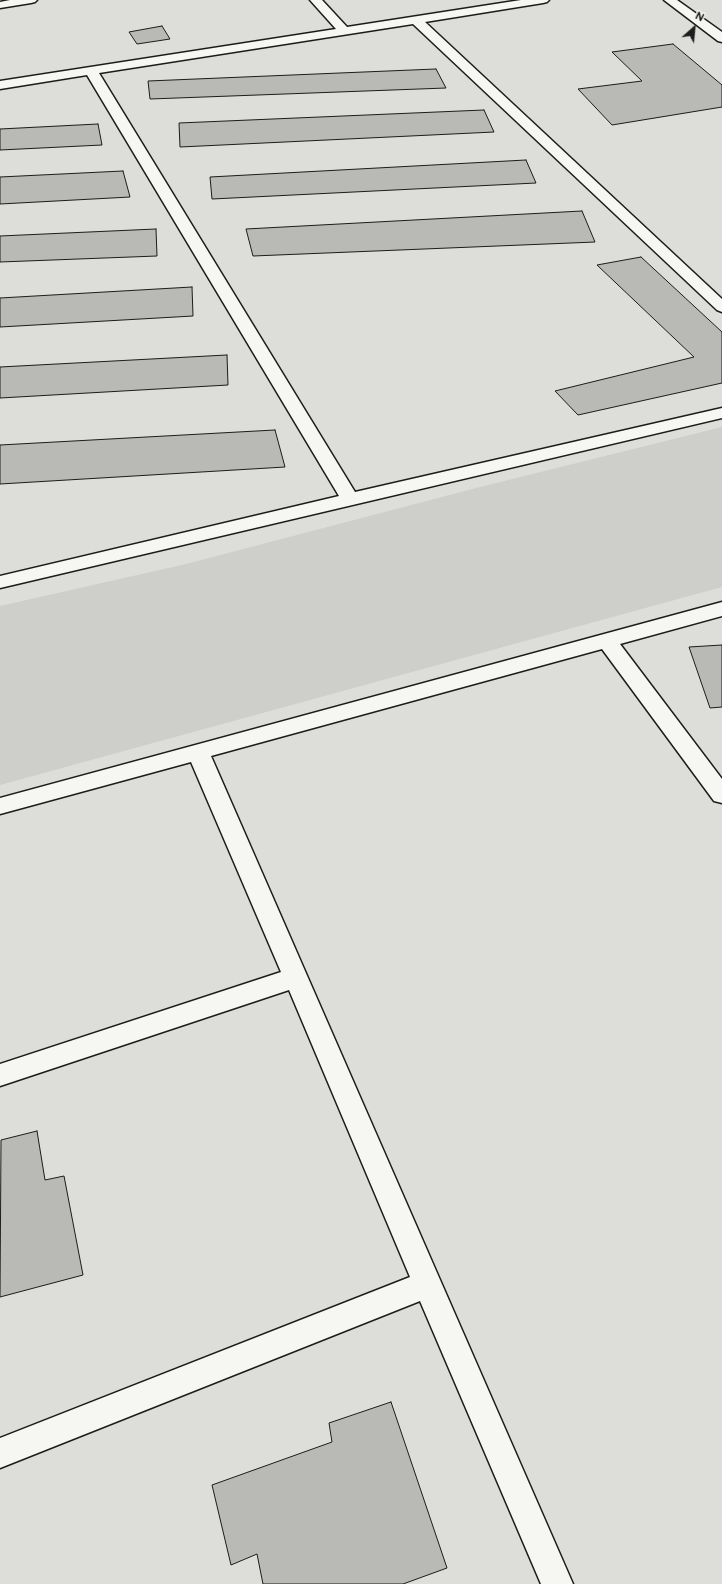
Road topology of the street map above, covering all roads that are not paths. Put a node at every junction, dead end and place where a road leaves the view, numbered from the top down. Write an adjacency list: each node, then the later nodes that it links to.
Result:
1 (31, 0): 5 (street)
2 (316, 0): 9 (street)
3 (543, 0): 7 (street)
4 (670, 0): 8 (street)
5 (0, 5)
6 (716, 17): 8 (street)
7 (416, 20): 9 (street); 14 (street)
8 (698, 20): 10 (street)
9 (344, 31): 12 (street)
10 (722, 38)
11 (0, 71): 13 (street)
12 (91, 71): 13 (street); 16 (street)
13 (3, 85)
14 (722, 306)
15 (722, 413): 16 (street)
16 (350, 499): 17 (street)
17 (0, 582)
18 (722, 609): 19 (street)
19 (607, 641): 20 (street); 21 (street)
20 (198, 752): 22 (street); 23 (street)
21 (722, 796)
22 (0, 806)
23 (295, 978): 24 (street); 25 (street)
24 (0, 1076)
25 (428, 1284): 26 (street); 27 (street)
26 (0, 1452)
27 (557, 1584)

